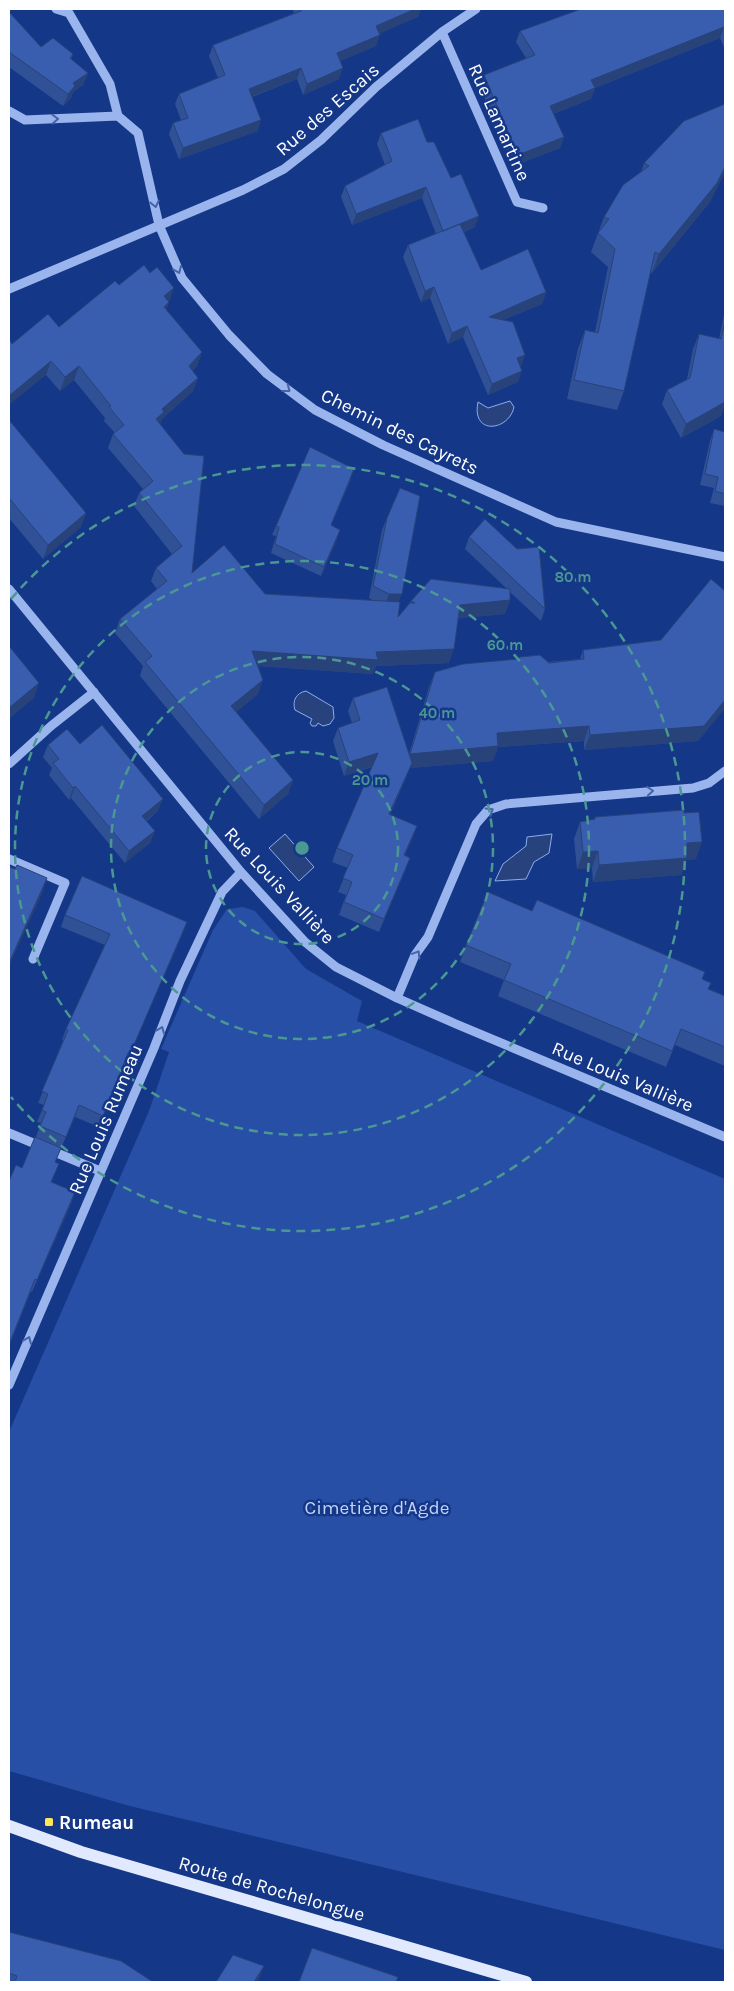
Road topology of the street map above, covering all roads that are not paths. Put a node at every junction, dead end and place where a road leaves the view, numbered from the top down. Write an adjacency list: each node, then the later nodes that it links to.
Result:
1 (56, 9): 3 (street)
2 (476, 9): 4 (street, Rue des Escais)
3 (69, 11): 6 (street)
4 (442, 32): 7 (street, Rue Lamartine); 8 (street, Rue des Escais)
5 (9, 111): 6 (street, one-way to 6)
6 (118, 116): 8 (street, Chemin des Cayrets, one-way to 8)
7 (543, 208)
8 (159, 225): 9 (street, Rue des Escais); 10 (street, Chemin des Cayrets, one-way to 10)
9 (9, 289)
10 (725, 557)
11 (9, 589): 12 (street, Rue Louis Vallière)
12 (94, 692): 13 (street); 16 (street, Rue Louis Vallière)
13 (9, 764)
14 (725, 771): 18 (street, one-way to 14)
15 (9, 859): 17 (street)
16 (242, 872): 18 (street, Rue Louis Vallière); 21 (street, Rue Louis Rumeau, one-way to 16)
17 (33, 959)
18 (397, 998): 20 (street, Rue Louis Vallière)
19 (9, 1132): 21 (street)
20 (725, 1137)
21 (100, 1171): 22 (street, Rue Louis Rumeau, one-way to 21)
22 (9, 1385)
23 (9, 1826): 24 (main road, Route de Rochelongue)
24 (526, 1982)

